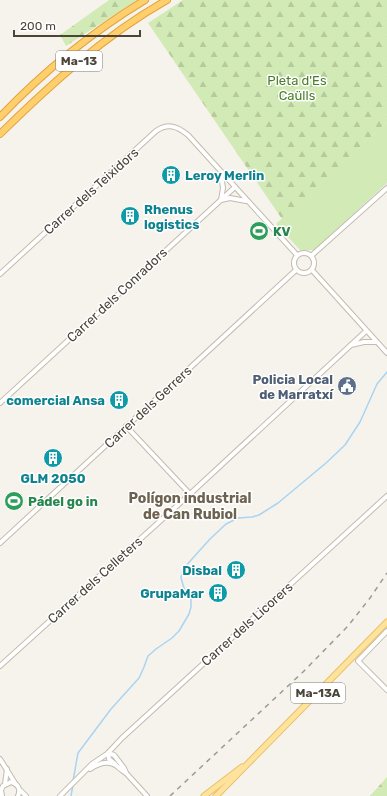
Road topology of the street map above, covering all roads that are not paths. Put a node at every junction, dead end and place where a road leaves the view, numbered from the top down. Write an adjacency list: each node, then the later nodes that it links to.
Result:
1 (145, 0): 3 (highway, Ma-13)
2 (167, 0): 4 (highway, Ma-13)
3 (0, 117)
4 (0, 134)
5 (220, 172): 6 (street); 8 (street); 14 (street, Carrer dels Teixidors)
6 (235, 187): 8 (street, Carrer dels Conradors); 9 (street)
7 (387, 188): 11 (street)
8 (220, 200): 9 (street); 19 (street, Carrer dels Conradors)
9 (247, 201): 10 (street)
10 (298, 255): 11 (street); 12 (street)
11 (312, 256): 13 (street)
12 (296, 270): 13 (street); 20 (street, Carrer dels Gerrers)
13 (312, 270): 15 (street)
14 (0, 274)
15 (366, 331): 16 (street); 17 (street, Carrer dels Celleters)
16 (376, 342): 17 (street); 18 (street)
17 (351, 345): 21 (street, Carrer dels Celleters)
18 (387, 353)
19 (0, 403)
20 (126, 426): 21 (street); 23 (street, Carrer dels Gerrers)
21 (190, 494): 26 (street, Carrer dels Celleters)
22 (387, 496): 28 (street, Carrer dels Licorers)
23 (0, 543)
24 (387, 622): 30 (main road, Ma-13A)
25 (387, 631): 27 (street)
26 (0, 666)
27 (386, 686)
28 (108, 753): 31 (street); 33 (street, Carrer dels Licorers); 34 (street)
29 (0, 759): 32 (street)
30 (248, 764): 43 (main road); 44 (main road, Ma-13A)
31 (117, 766): 33 (street); 34 (street)
32 (7, 769): 35 (street); 36 (street)
33 (87, 770): 42 (street, Carrer dels Licorers)
34 (126, 773): 39 (street)
35 (5, 784): 36 (street); 38 (street)
36 (16, 784): 37 (street)
37 (20, 790): 40 (street); 41 (street)
38 (1, 794)
39 (146, 795)
40 (18, 796)
41 (26, 796)
42 (60, 796)
43 (204, 796)
44 (216, 796)

